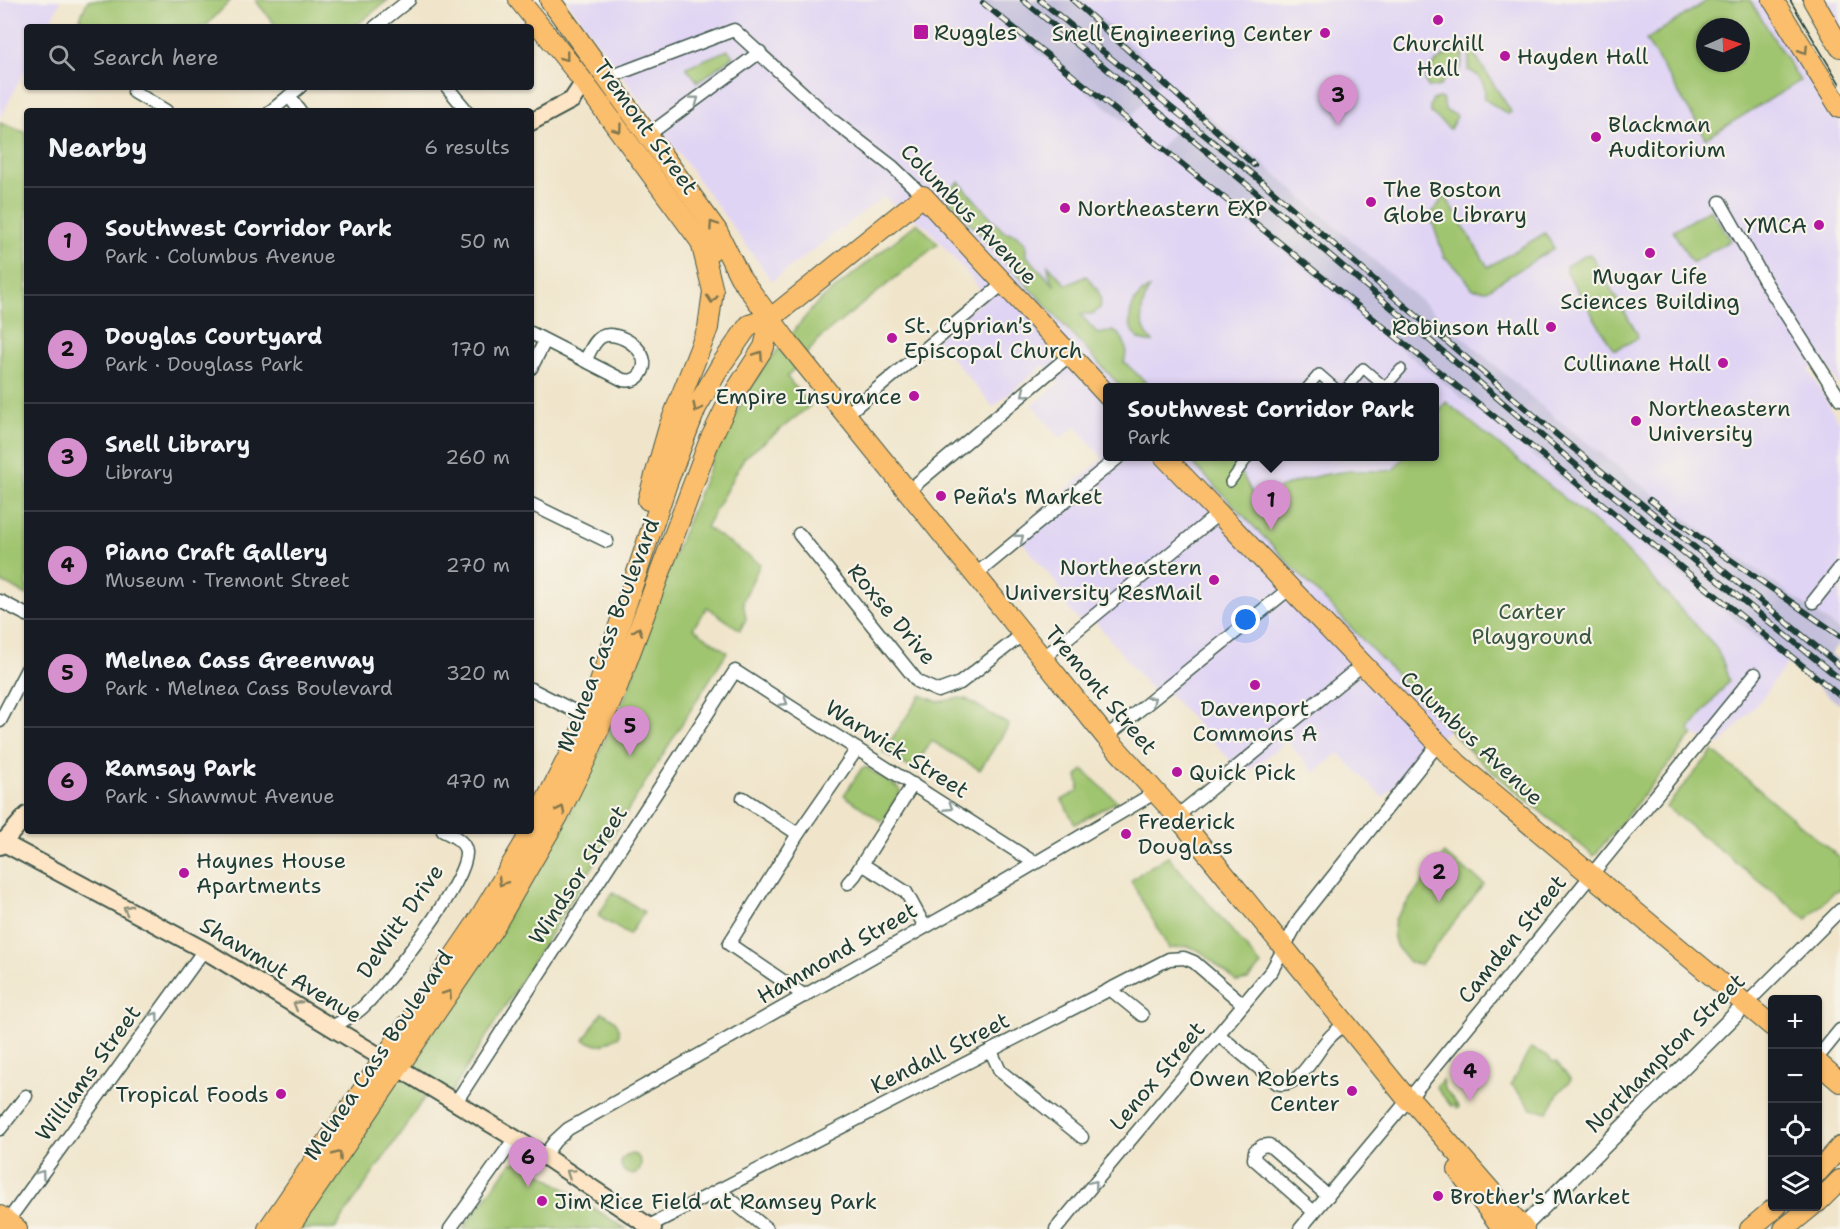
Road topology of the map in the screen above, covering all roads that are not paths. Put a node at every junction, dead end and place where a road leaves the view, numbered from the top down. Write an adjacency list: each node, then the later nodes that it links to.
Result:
1 (409, 0): 6 (street)
2 (519, 0): 10 (main road, Tremont Street, one-way to 10)
3 (550, 0): 9 (main road, Tremont Street)
4 (1773, 0): 19 (main road, one-way to 19)
5 (1813, 0): 7 (main road)
6 (391, 22)
7 (1840, 47)
8 (760, 52): 9 (street, Columbus Avenue); 21 (street, one-way to 8); 22 (street, Columbus Avenue)
9 (607, 78): 21 (main road, Tremont Street)
10 (584, 82): 20 (main road); 24 (main road, Tremont Street, one-way to 24)
11 (296, 90): 14 (street)
12 (450, 90): 18 (street)
13 (134, 92): 15 (street)
14 (289, 96): 16 (street); 17 (street)
15 (161, 108)
16 (275, 108)
17 (298, 108)
18 (464, 108)
19 (1840, 108)
20 (534, 120)
21 (648, 135): 25 (main road, Tremont Street, one-way to 21)
22 (923, 196): 26 (main road, Columbus Avenue); 27 (main road, Melnea Cass Boulevard)
23 (1720, 202): 40 (street)
24 (702, 242): 25 (main road, Tremont Street); 57 (main road, one-way to 57)
25 (740, 277): 27 (main road, Tremont Street)
26 (1003, 284): 30 (main road, Columbus Avenue); 41 (street)
27 (771, 318): 41 (main road, Tremont Street); 57 (main road, Melnea Cass Boulevard, one-way to 57); 66 (main road, Melnea Cass Boulevard, one-way to 27)
28 (534, 335): 29 (street)
29 (545, 341): 31 (street); 32 (street)
30 (1070, 356): 39 (main road, Columbus Avenue); 46 (street, one-way to 46)
31 (585, 361): 31 (street)
32 (534, 362)
33 (1401, 369): 38 (street)
34 (1311, 383): 35 (street)
35 (1330, 383)
36 (1350, 383): 37 (street)
37 (1380, 383)
38 (1389, 383)
39 (1103, 392)
40 (1840, 399)
41 (847, 414): 46 (main road, Tremont Street)
42 (1114, 461): 52 (street, one-way to 42)
43 (1169, 461): 48 (main road, Columbus Avenue)
44 (1245, 461): 45 (street)
45 (1230, 483)
46 (909, 490): 52 (main road, Tremont Street)
47 (534, 506): 50 (street)
48 (1218, 514): 53 (main road, Columbus Avenue); 59 (street)
49 (798, 534): 58 (street, Roxse Drive)
50 (607, 542)
51 (1840, 568): 55 (street)
52 (975, 575): 58 (main road, Tremont Street)
53 (1289, 589): 60 (main road, Columbus Avenue); 67 (street, one-way to 53)
54 (0, 601): 56 (street)
55 (1812, 602)
56 (24, 613)
57 (622, 618): 66 (main road, Melnea Cass Boulevard)
58 (1023, 634): 59 (main road, Tremont Street)
59 (1042, 659): 67 (main road, Tremont Street)
60 (1362, 665): 68 (main road, Columbus Avenue); 73 (street)
61 (735, 671): 69 (street, Warwick Street, one-way to 69); 105 (street, Windsor Street)
62 (1755, 674): 82 (street, Camden Street)
63 (24, 675): 65 (street)
64 (534, 690): 66 (street)
65 (0, 721)
66 (594, 721): 75 (main road, Melnea Cass Boulevard)
67 (1106, 737): 71 (main road, Tremont Street)
68 (1438, 744): 82 (main road, Columbus Avenue); 86 (street, Lenox Street)
69 (857, 749): 70 (street, Warwick Street); 78 (street)
70 (913, 784): 80 (street, Warwick Street, one-way to 80); 81 (street)
71 (1156, 792): 73 (main road, Tremont Street); 80 (street, Hammond Street)
72 (743, 798): 78 (street)
73 (1177, 816): 86 (main road, Tremont Street)
74 (24, 818): 79 (main road)
75 (534, 825)
76 (449, 834): 95 (street, DeWitt Drive)
77 (529, 834): 100 (main road, Melnea Cass Boulevard)
78 (798, 834): 89 (street)
79 (1, 843): 87 (main road, Shawmut Avenue, one-way to 79)
80 (1035, 863): 85 (street, Hammond Street)
81 (862, 864): 83 (street); 85 (street)
82 (1591, 876): 91 (main road, Columbus Avenue); 104 (street, Camden Street)
83 (848, 883)
84 (1840, 910): 91 (street, Northampton Street)
85 (925, 927): 89 (street, Hammond Street)
86 (1284, 945): 90 (street, Lenox Street); 94 (main road, Tremont Street)
87 (204, 950): 95 (main road, Shawmut Avenue, one-way to 87); 119 (street, Williams Street, one-way to 87)
88 (1110, 989): 90 (street, Kendall Street); 92 (street); 98 (street, Kendall Street)
89 (805, 996): 110 (street, Hammond Street)
90 (1243, 1004): 97 (street, Lenox Street)
91 (1746, 1004): 93 (main road, Columbus Avenue); 121 (street, Northampton Street)
92 (1142, 1015)
93 (1768, 1022)
94 (1346, 1023): 97 (street); 104 (main road, Tremont Street)
95 (333, 1026): 100 (main road, Shawmut Avenue)
96 (1840, 1030): 99 (street)
97 (1219, 1035): 126 (street, Lenox Street, one-way to 97)
98 (991, 1051): 107 (street); 113 (street, Kendall Street)
99 (1822, 1052)
100 (392, 1062): 105 (main road, Shawmut Avenue); 122 (main road, Melnea Cass Boulevard); 123 (main road, Melnea Cass Boulevard, one-way to 100)
101 (1822, 1067): 102 (main road)
102 (1840, 1082)
103 (26, 1096): 106 (street)
104 (1408, 1100): 114 (street, Camden Street); 121 (main road, Tremont Street); 128 (main road, Tremont Street)
105 (456, 1102): 108 (main road, Shawmut Avenue)
106 (0, 1130)
107 (1082, 1137)
108 (515, 1138): 110 (main road, Shawmut Avenue); 124 (street)
109 (1840, 1147): 111 (main road)
110 (544, 1156): 120 (main road, Shawmut Avenue, one-way to 110)
111 (1822, 1167)
112 (1840, 1180): 115 (main road)
113 (719, 1190): 120 (street, Kendall Street); 125 (street)
114 (1328, 1196): 118 (street, Camden Street); 118 (street)
115 (1822, 1198)
116 (1771, 1211): 129 (main road)
117 (1806, 1211): 130 (main road)
118 (1314, 1212): 127 (street, Camden Street)
119 (6, 1223)
120 (651, 1227)
121 (1523, 1228)
122 (268, 1229)
123 (288, 1229)
124 (450, 1229)
125 (767, 1229)
126 (1056, 1229)
127 (1300, 1229)
128 (1503, 1229)
129 (1750, 1229)
130 (1784, 1229)

